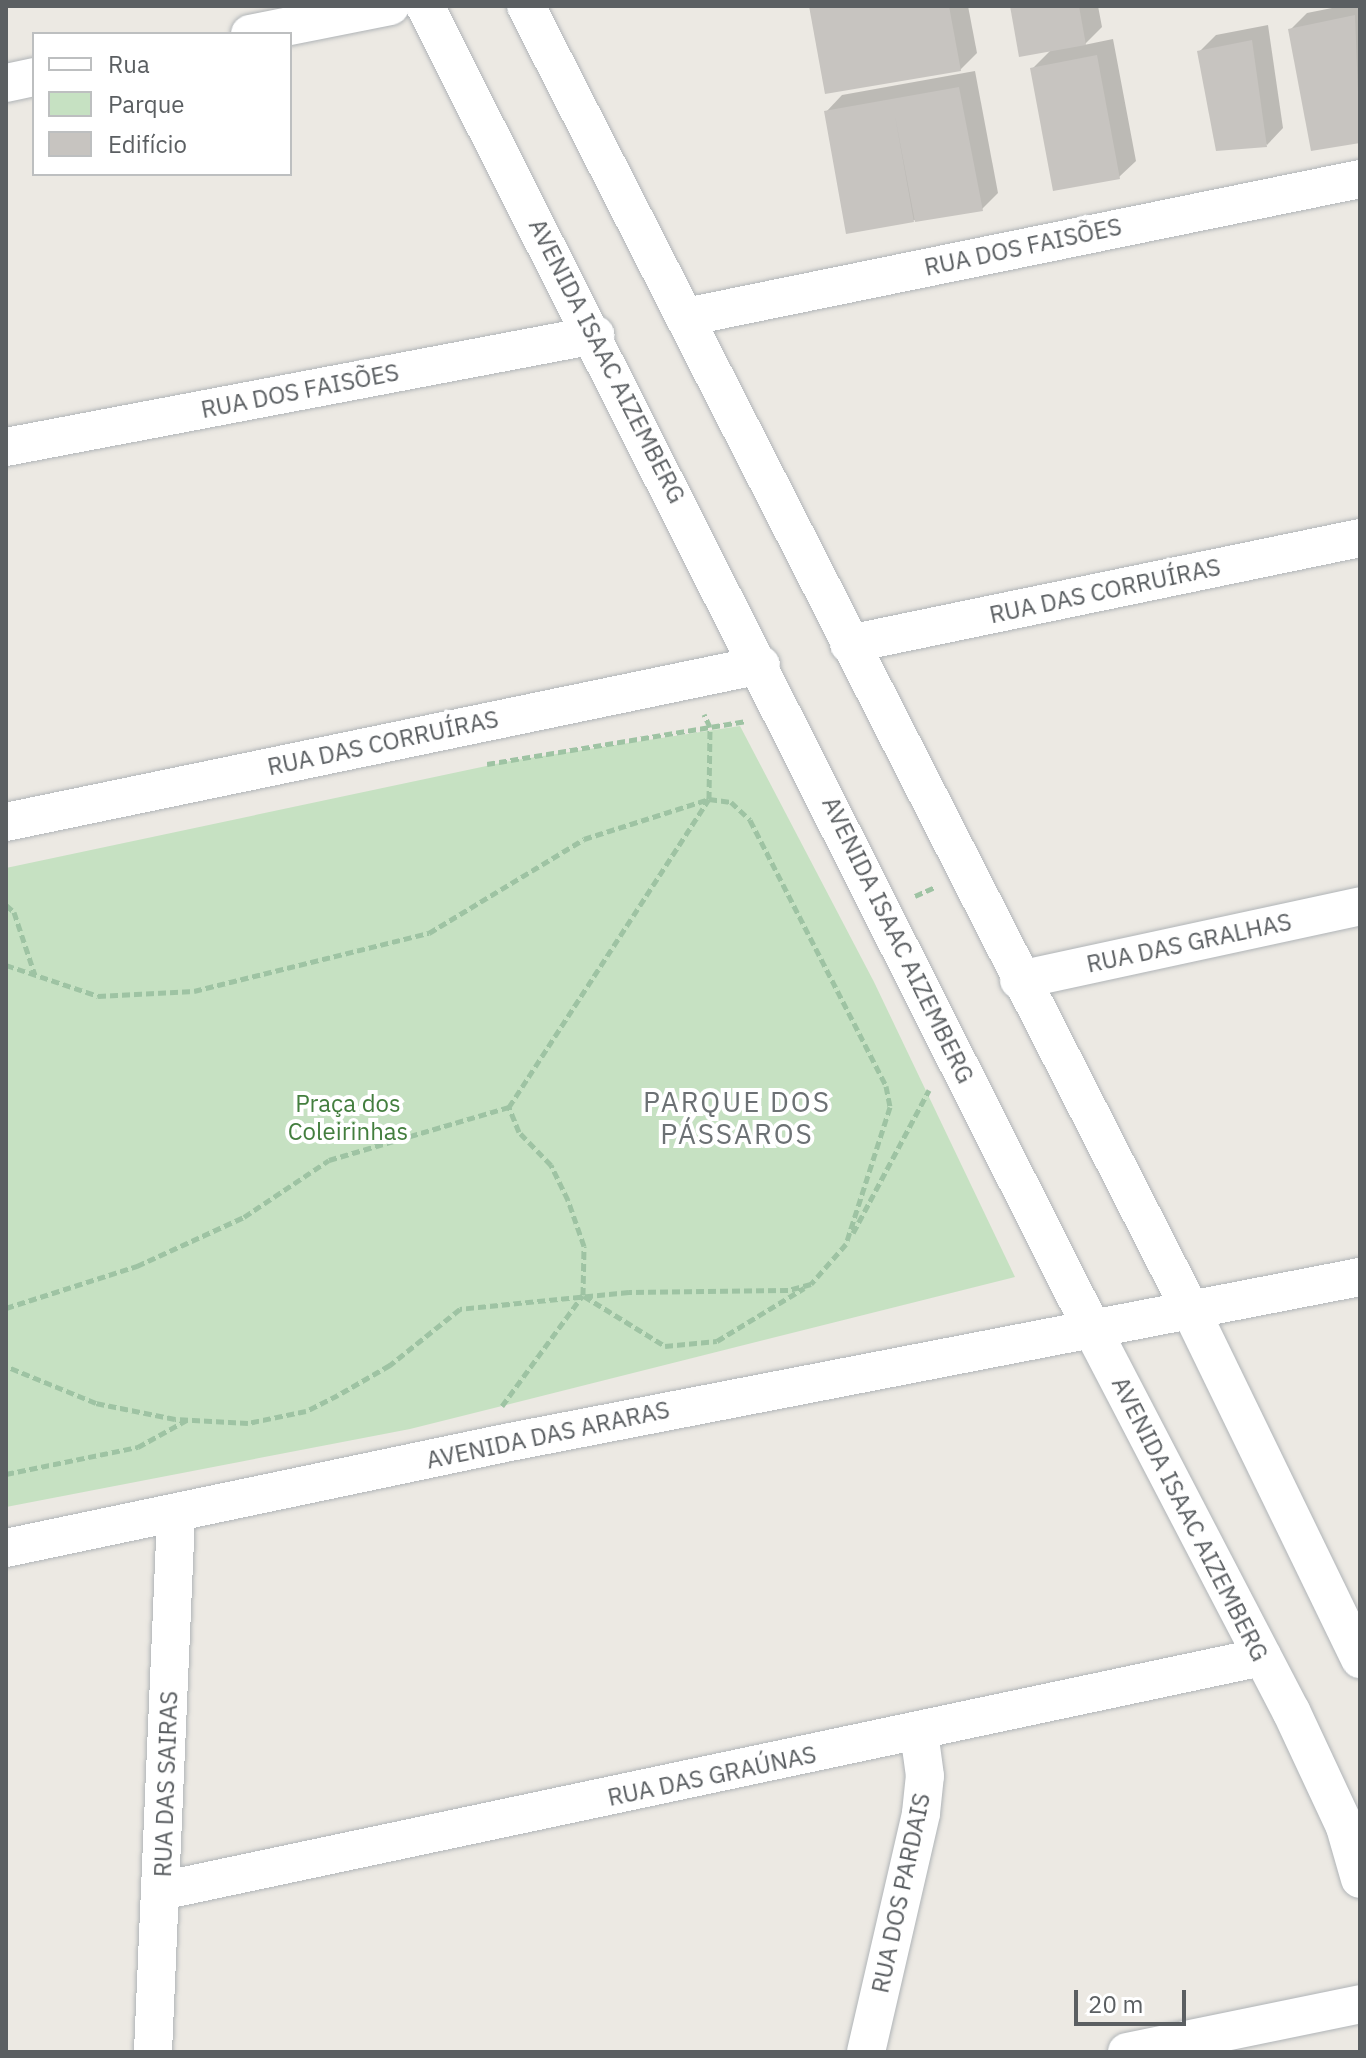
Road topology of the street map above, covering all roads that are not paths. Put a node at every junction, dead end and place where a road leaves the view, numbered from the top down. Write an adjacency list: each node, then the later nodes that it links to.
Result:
1 (390, 6): 4 (street)
2 (425, 6): 9 (street, AVENIDA ISAAC AIZEMBERG)
3 (526, 6): 8 (street)
4 (260, 32)
5 (32, 77): 6 (street)
6 (6, 83)
7 (1360, 179): 8 (street, RUA DOS FAISÕES)
8 (686, 317): 12 (street)
9 (595, 335): 10 (street, RUA DOS FAISÕES); 13 (street, AVENIDA ISAAC AIZEMBERG)
10 (6, 447)
11 (1360, 538): 12 (street, RUA DAS CORRUÍRAS)
12 (849, 644): 16 (street)
13 (761, 665): 14 (street, RUA DAS CORRUÍRAS); 19 (street, AVENIDA ISAAC AIZEMBERG)
14 (6, 822)
15 (1360, 906): 16 (street, RUA DAS GRALHAS)
16 (1019, 980): 18 (street)
17 (1360, 1277): 18 (street)
18 (1191, 1311): 19 (street, AVENIDA DAS ARARAS); 23 (street)
19 (1092, 1329): 20 (street, AVENIDA DAS ARARAS); 22 (street, AVENIDA ISAAC AIZEMBERG)
20 (176, 1516): 21 (street, AVENIDA DAS ARARAS); 26 (street, RUA DAS SAIRAS)
21 (6, 1548)
22 (1262, 1657): 24 (street, RUA DAS GRAÚNAS); 25 (street, AVENIDA ISAAC AIZEMBERG)
23 (1360, 1657)
24 (919, 1732): 26 (street, RUA DAS GRAÚNAS); 29 (street, RUA DOS PARDAIS)
25 (1360, 1879)
26 (161, 1891): 28 (street, RUA DAS SAIRAS)
27 (1360, 2004): 30 (street)
28 (153, 2052)
29 (866, 2052)
30 (1127, 2052)

